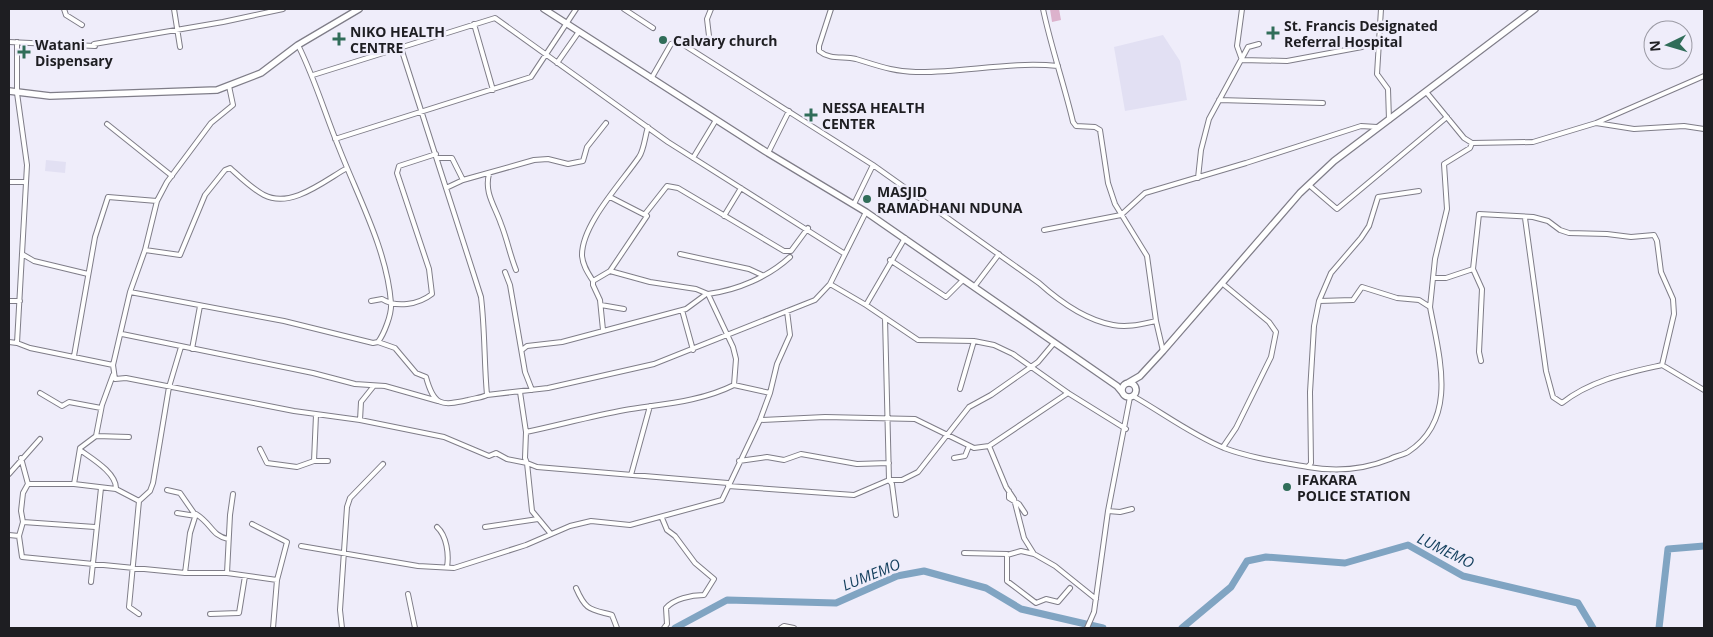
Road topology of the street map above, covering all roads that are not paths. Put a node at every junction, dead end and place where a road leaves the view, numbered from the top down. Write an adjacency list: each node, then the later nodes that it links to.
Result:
1 (64, 9): 16 (street)
2 (174, 9): 18 (street)
3 (283, 9): 18 (street)
4 (359, 9): 24 (main road)
5 (544, 9): 14 (main road)
6 (576, 9): 14 (street)
7 (624, 9): 17 (street)
8 (712, 9): 20 (street)
9 (831, 9): 31 (street)
10 (1043, 9): 31 (street)
11 (1242, 9): 29 (street)
12 (1380, 9): 46 (street)
13 (1535, 9): 39 (main road)
14 (566, 23): 19 (main road); 28 (street)
15 (474, 24): 27 (street); 28 (street); 36 (street)
16 (82, 25)
17 (653, 28)
18 (178, 30): 22 (street); 25 (street)
19 (578, 32): 30 (street); 34 (main road)
20 (709, 36)
21 (9, 42): 22 (street)
22 (17, 42): 38 (street)
23 (1258, 44): 29 (street)
24 (298, 46): 32 (street); 35 (main road)
25 (180, 47)
26 (1362, 47): 29 (street)
27 (401, 48): 32 (street); 43 (street)
28 (548, 55): 30 (street); 36 (street)
29 (1242, 60): 40 (street)
30 (557, 63): 51 (street)
31 (1058, 66): 76 (street)
32 (313, 75): 53 (street)
33 (1704, 76): 49 (street)
34 (652, 79): 42 (street); 45 (main road)
35 (229, 86): 38 (main road); 61 (street)
36 (493, 90): 43 (street)
37 (9, 92): 38 (main road)
38 (17, 93): 65 (street)
39 (1426, 93): 44 (street); 46 (main road)
40 (1220, 100): 41 (street); 62 (street)
41 (1323, 102)
42 (789, 111): 55 (street); 58 (street)
43 (422, 113): 53 (street); 56 (street)
44 (1446, 117): 54 (street); 66 (street)
45 (716, 120): 55 (main road); 57 (street)
46 (1388, 120): 50 (main road)
47 (606, 123): 60 (street)
48 (107, 124): 61 (street)
49 (1596, 124): 52 (street); 54 (street)
50 (1377, 127): 62 (street); 66 (main road)
51 (648, 128): 57 (street); 70 (street)
52 (1704, 129)
53 (335, 139): 59 (street)
54 (1472, 144): 94 (street)
55 (768, 153): 72 (main road)
56 (436, 156): 63 (street); 67 (street); 107 (street)
57 (693, 158): 68 (street)
58 (873, 165): 72 (street); 85 (street)
59 (347, 168): 81 (street); 107 (street)
60 (489, 174): 63 (street); 89 (street)
61 (172, 176): 71 (street)
62 (1198, 178): 76 (street)
63 (463, 180): 67 (street)
64 (9, 182): 65 (street)
65 (24, 182): 82 (street)
66 (1309, 184): 98 (main road)
67 (446, 188): 150 (street)
68 (741, 188): 75 (street); 78 (street)
69 (1419, 191): 104 (street)
70 (610, 197): 74 (street); 96 (street)
71 (157, 201): 81 (street); 92 (street)
72 (854, 204): 73 (main road)
73 (866, 212): 80 (main road); 84 (street)
74 (647, 216): 75 (street); 90 (street)
75 (724, 216): 78 (street)
76 (1121, 216): 79 (street); 115 (street)
77 (1525, 218): 88 (street); 132 (street); 132 (street)
78 (808, 228): 84 (street)
79 (1044, 230)
80 (905, 238): 87 (street); 95 (main road)
81 (145, 250): 100 (street)
82 (22, 254): 92 (street); 103 (street)
83 (680, 254): 93 (street)
84 (845, 254): 97 (street)
85 (999, 254): 99 (street); 115 (street)
86 (790, 257): 93 (street)
87 (890, 260): 95 (street); 106 (street)
88 (1473, 269): 94 (street); 130 (street)
89 (516, 270)
90 (610, 271): 96 (street); 101 (street)
91 (505, 272): 126 (street)
92 (88, 274): 129 (street)
93 (762, 275): 101 (street)
94 (1433, 278): 110 (street)
95 (963, 280): 99 (main road)
96 (593, 281): 109 (street)
97 (830, 284): 106 (street); 113 (street)
98 (1223, 284): 128 (main road); 167 (street)
99 (974, 287): 123 (main road)
100 (130, 292): 108 (street); 117 (street)
101 (707, 294): 112 (street); 118 (street)
102 (9, 301): 103 (street)
103 (20, 301): 122 (street)
104 (1319, 301): 110 (street); 178 (street)
105 (371, 302): 107 (street)
106 (866, 304): 114 (street)
107 (392, 305): 121 (street)
108 (200, 306): 121 (street); 125 (street)
109 (601, 306): 111 (street); 116 (street)
110 (1430, 307): 178 (street)
111 (624, 309)
112 (682, 310): 116 (street); 127 (street)
113 (787, 311): 118 (street); 148 (street)
114 (885, 318): 119 (street); 156 (street)
115 (1156, 322): 128 (street)
116 (603, 330): 126 (street)
117 (122, 334): 124 (street); 131 (street)
118 (728, 336): 127 (street); 138 (street)
119 (974, 341): 133 (street); 141 (street)
120 (9, 342): 122 (street)
121 (378, 342): 152 (street)
122 (17, 343): 129 (street)
123 (1054, 343): 133 (street); 137 (main road)
124 (181, 347): 125 (street); 139 (street)
125 (192, 349): 140 (street)
126 (522, 350): 143 (street)
127 (693, 350): 143 (street)
128 (1163, 351): 135 (main road)
129 (74, 356): 131 (street)
130 (1481, 361)
131 (113, 365): 134 (street)
132 (1662, 365): 144 (street)
133 (1031, 366): 149 (street); 161 (street)
134 (113, 375): 139 (street); 154 (street)
135 (1140, 376): 136 (main road); 142 (main road)
136 (1127, 383): 137 (main road); 142 (main road); 146 (main road)
137 (1113, 384): 146 (main road)
138 (734, 385): 148 (street); 153 (street)
139 (169, 387): 155 (street); 189 (street)
140 (373, 387): 152 (street); 157 (street)
141 (960, 389)
142 (1136, 389): 151 (main road)
143 (532, 390): 145 (street)
144 (1704, 390)
145 (520, 392): 150 (street); 160 (street)
146 (1122, 392): 151 (main road)
147 (40, 393): 154 (street)
148 (770, 393): 158 (street)
149 (1068, 393): 159 (street); 166 (street)
150 (488, 395): 152 (street)
151 (1132, 396): 159 (street); 167 (street)
152 (438, 401)
153 (650, 406): 160 (street); 180 (street)
154 (101, 408): 162 (street)
155 (316, 415): 157 (street); 172 (street)
156 (887, 419): 158 (street); 161 (street); 176 (street)
157 (360, 420): 175 (street)
158 (760, 420): 174 (street)
159 (1126, 429): 192 (street)
160 (526, 432): 175 (street)
161 (947, 434): 165 (street); 181 (street)
162 (96, 436): 163 (street); 169 (street)
163 (129, 438)
164 (40, 439): 170 (street)
165 (969, 446): 166 (street); 171 (street)
166 (989, 446): 190 (street)
167 (1223, 447): 178 (street)
168 (260, 449): 172 (street)
169 (80, 450): 183 (street); 186 (street)
170 (21, 458): 179 (street); 182 (street)
171 (954, 458)
172 (314, 461): 173 (street)
173 (328, 461)
174 (739, 461): 176 (street); 184 (street)
175 (527, 463): 180 (street); 198 (street)
176 (889, 463): 181 (street)
177 (382, 464): 209 (street)
178 (1308, 467)
179 (9, 474)
180 (631, 475): 184 (street)
181 (889, 480): 184 (street); 195 (street)
182 (28, 484): 183 (street); 199 (street)
183 (74, 484): 185 (street)
184 (728, 484): 197 (street)
185 (101, 488): 186 (street); 201 (street)
186 (116, 489): 189 (street)
187 (167, 490): 196 (street)
188 (233, 494): 207 (street)
189 (139, 501): 215 (street)
190 (1015, 502): 193 (street); 211 (street)
191 (1132, 509): 192 (street)
192 (1108, 511): 224 (street)
193 (1025, 512)
194 (177, 513): 196 (street)
195 (896, 515)
196 (196, 516): 207 (street); 216 (street)
197 (662, 518): 204 (street); 231 (street)
198 (538, 519): 203 (street); 204 (street)
199 (23, 522): 201 (street); 206 (street)
200 (252, 524): 219 (street)
201 (95, 527): 213 (street)
202 (437, 527): 214 (street)
203 (485, 527)
204 (551, 534): 214 (street)
205 (9, 535): 206 (street)
206 (19, 536): 213 (street)
207 (228, 539): 217 (street)
208 (301, 546): 209 (street)
209 (344, 552): 214 (street); 228 (street)
210 (964, 552): 212 (street)
211 (1034, 554): 212 (street); 224 (street)
212 (1007, 555): 222 (street)
213 (91, 565): 215 (street); 220 (street)
214 (447, 567)
215 (134, 568): 216 (street); 225 (street)
216 (185, 573): 217 (street)
217 (227, 573): 218 (street)
218 (245, 576): 219 (street); 226 (street)
219 (277, 580): 227 (street)
220 (91, 582)
221 (576, 588): 230 (street)
222 (1070, 588)
223 (408, 594): 229 (street)
224 (1096, 598): 234 (street)
225 (140, 614)
226 (210, 614)
227 (273, 628)
228 (342, 628)
229 (415, 628)
230 (617, 628)
231 (664, 628)
232 (781, 628): 233 (street)
233 (794, 628)
234 (1088, 628)

